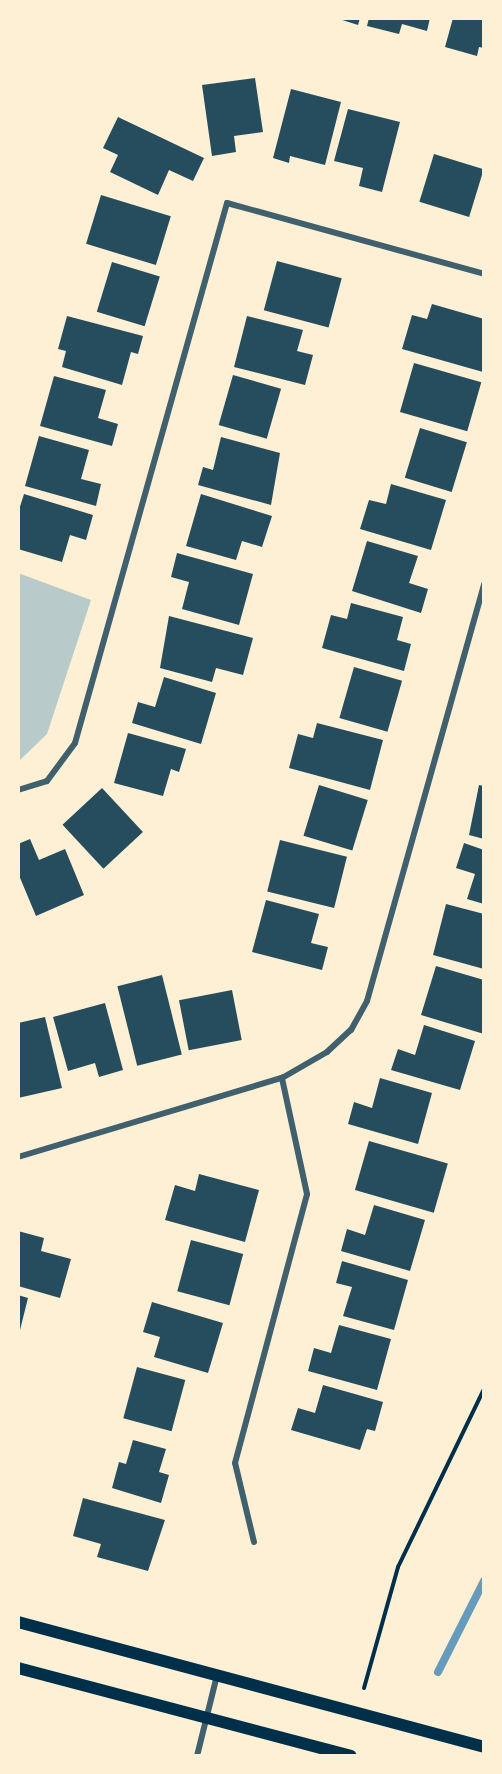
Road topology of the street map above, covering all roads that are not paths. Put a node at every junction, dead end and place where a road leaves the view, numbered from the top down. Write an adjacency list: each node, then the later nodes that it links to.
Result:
1 (484, 274): 3 (street)
2 (484, 584): 4 (street)
3 (18, 790)
4 (282, 1078): 5 (street); 6 (street)
5 (18, 1157)
6 (254, 1542)
7 (18, 1622): 9 (main road)
8 (18, 1668): 10 (main road)
9 (217, 1675): 10 (street); 11 (main road)
10 (207, 1718): 12 (street); 13 (main road)
11 (484, 1747)
12 (198, 1756)
13 (351, 1756)

